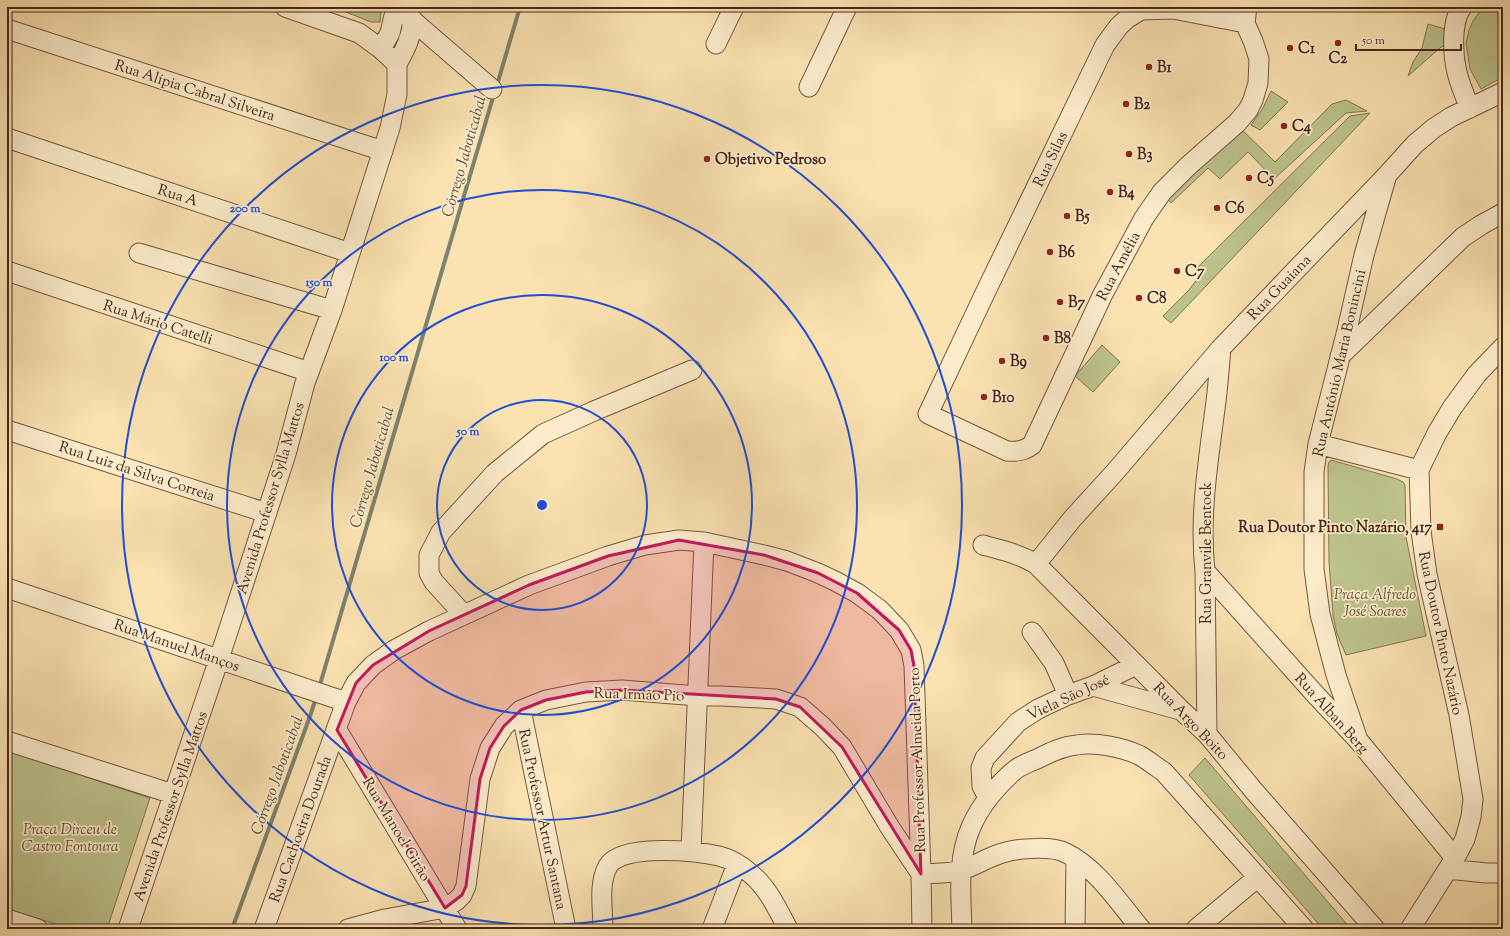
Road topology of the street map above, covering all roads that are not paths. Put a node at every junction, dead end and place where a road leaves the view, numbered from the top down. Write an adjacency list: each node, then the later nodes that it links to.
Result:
1 (285, 7): 10 (street)
2 (397, 7): 7 (street); 10 (street)
3 (734, 7): 9 (street)
4 (847, 7): 12 (street)
5 (1462, 7): 15 (street)
6 (1246, 15): 29 (street, Rua Silas); 29 (street, Rua Amélia)
7 (413, 20): 11 (street); 13 (street)
8 (7, 29): 17 (street, Rua Alípia Cabral Silveira)
9 (716, 44)
10 (381, 49): 11 (street)
11 (397, 64): 17 (street, Avenida Professor Sylla Mattos)
12 (809, 87)
13 (492, 89)
14 (1503, 92): 15 (street, Rua Guaiana)
15 (1470, 108): 18 (street, Rua Guaiana)
16 (7, 138): 21 (street, Rua A)
17 (383, 151): 21 (street, Avenida Professor Sylla Mattos)
18 (1387, 175): 25 (street, Rua Guaiana); 26 (street, Rua Antônio Maria Bonincini)
19 (1503, 213): 26 (street)
20 (139, 253): 23 (street)
21 (350, 253): 23 (street, Avenida Professor Sylla Mattos)
22 (7, 271): 28 (street, Rua Mário Catelli)
23 (332, 310): 28 (street, Avenida Professor Sylla Mattos)
24 (1503, 347): 32 (street, Rua Doutor Pinto Nazário)
25 (1221, 348): 36 (street, Rua Guaiana); 37 (street, Rua Granvile Bentock)
26 (1340, 356): 31 (street, Rua Antônio Maria Bonincini)
27 (692, 370): 39 (street)
28 (309, 372): 33 (street, Avenida Professor Sylla Mattos)
29 (928, 414)
30 (7, 430): 33 (street, Rua Luiz da Silva Correia)
31 (1318, 444): 32 (street); 43 (street, Rua Antônio Maria Bonincini)
32 (1419, 470): 59 (street, Rua Doutor Pinto Nazário)
33 (267, 513): 41 (street, Avenida Professor Sylla Mattos)
34 (704, 542): 39 (street, Rua Professor Almeida Porto); 47 (street); 63 (street, Rua Professor Almeida Porto)
35 (983, 545): 36 (street, Rua Argo Boito)
36 (1036, 564): 42 (street, Rua Argo Boito)
37 (1205, 571): 45 (street, Rua Alban Berg); 52 (street, Rua Granvile Bentock)
38 (7, 588): 41 (street, Rua Manuel Manços)
39 (464, 615): 48 (street, Rua Professor Almeida Porto)
40 (1032, 632): 46 (street)
41 (219, 659): 48 (street, Rua Manuel Manços); 55 (street, Avenida Professor Sylla Mattos)
42 (1136, 665): 44 (street, Viela São José); 50 (street, Rua Argo Boito)
43 (1334, 666): 45 (street); 53 (street, Rua Antônio Maria Bonincini)
44 (1093, 686): 46 (street, Viela São José); 50 (street)
45 (1309, 688): 53 (street, Rua Alban Berg)
46 (1068, 695): 56 (street, Viela São José)
47 (698, 696): 49 (street, Rua Irmão Pio); 57 (street); 63 (street, Rua Irmão Pio)
48 (346, 702): 51 (street, Rua Professor Almeida Porto)
49 (521, 710): 65 (street, Rua Irmão Pio); 72 (street, Rua Professor Artur Santana)
50 (1181, 710): 52 (street, Rua Argo Boito)
51 (337, 730): 65 (street, Rua Manoel Girão); 69 (street, Rua Cachoeira Dourada)
52 (1207, 734): 82 (street, Rua Argo Boito)
53 (1358, 740): 59 (street, Rua Alban Berg)
54 (7, 741): 55 (street)
55 (174, 794): 68 (street, Avenida Professor Sylla Mattos)
56 (988, 798): 61 (street); 64 (street)
57 (691, 851): 60 (street); 73 (street)
58 (1076, 859): 61 (street); 78 (street); 79 (street)
59 (1452, 863): 62 (street); 83 (street, Rua Doutor Pinto Nazário)
60 (737, 864): 74 (street); 75 (street)
61 (961, 870): 63 (street); 77 (street)
62 (1503, 872)
63 (921, 874): 76 (street, Rua Professor Almeida Porto)
64 (1258, 877): 80 (street); 81 (street)
65 (445, 908): 70 (street, Rua Irmão Pio); 71 (street, Rua Manoel Girão)
66 (7, 919): 67 (street)
67 (38, 929)
68 (128, 929)
69 (264, 929)
70 (348, 929)
71 (457, 929)
72 (566, 929)
73 (603, 929)
74 (712, 929)
75 (788, 929)
76 (922, 929)
77 (962, 929)
78 (1075, 929)
79 (1140, 929)
80 (1196, 929)
81 (1304, 929)
82 (1375, 929)
83 (1410, 929)

